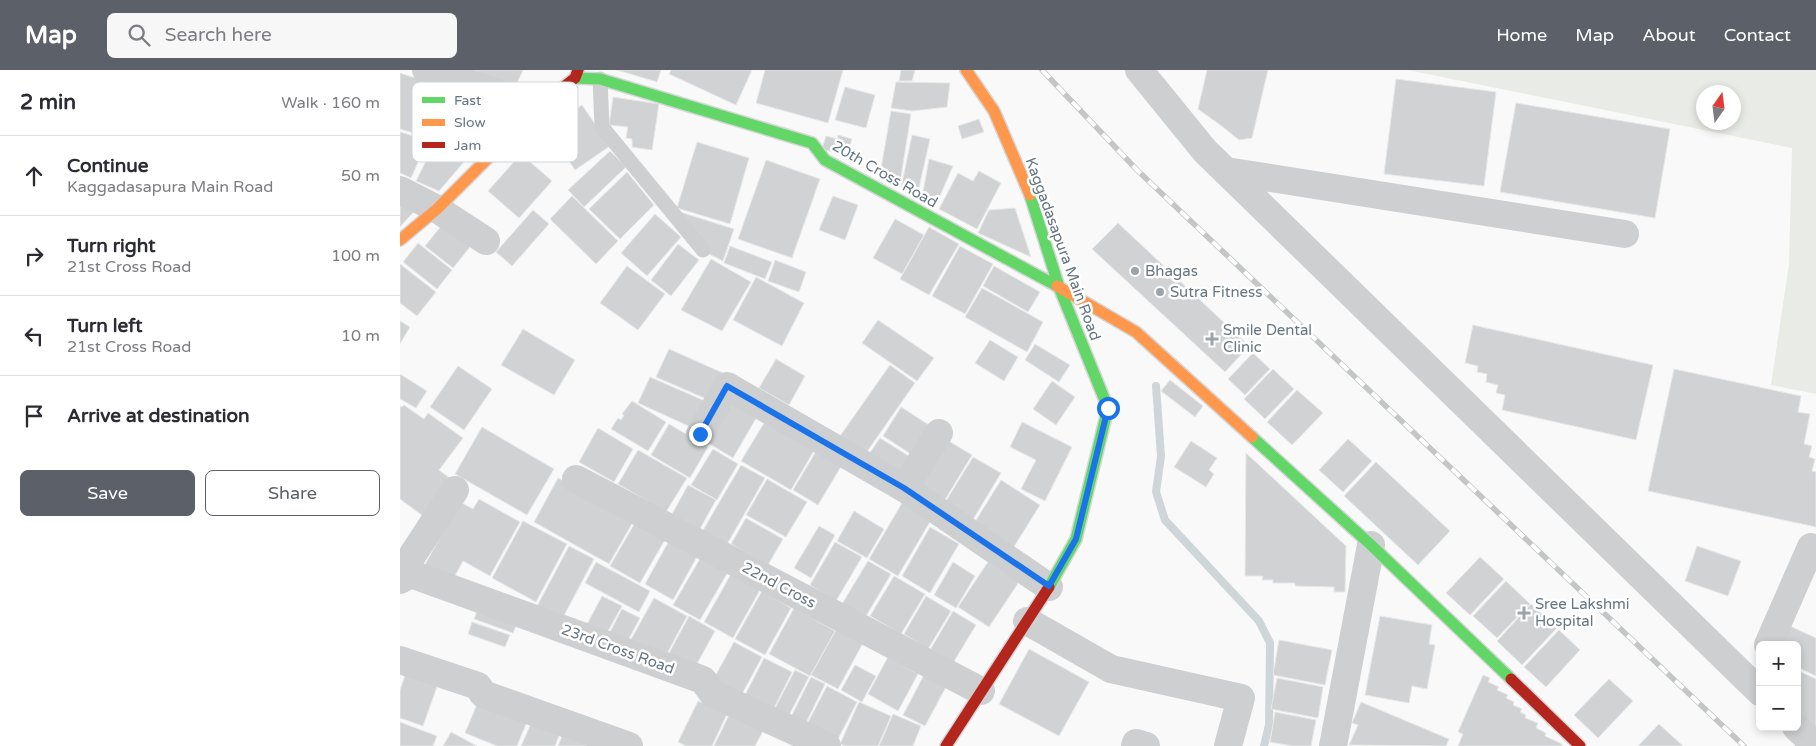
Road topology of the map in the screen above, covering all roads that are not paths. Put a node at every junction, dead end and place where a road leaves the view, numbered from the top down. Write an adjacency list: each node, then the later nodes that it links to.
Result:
1 (426, 70): 6 (street)
2 (966, 70): 15 (street, Kaggadasapura Main Road)
3 (1139, 70): 8 (street)
4 (576, 74): 5 (street, 20th Cross Road)
5 (600, 80): 14 (lane); 15 (street, 20th Cross Road)
6 (464, 82)
7 (484, 162): 10 (street)
8 (1226, 171): 11 (street); 29 (street)
9 (400, 190): 10 (street)
10 (437, 209): 12 (street); 13 (street)
11 (1624, 234)
12 (400, 240)
13 (486, 241)
14 (703, 250)
15 (1059, 288): 21 (street, 20th Cross Road); 25 (street, Kaggadasapura Main Road)
16 (939, 433): 19 (street)
17 (700, 434): 19 (street)
18 (576, 479): 30 (street, 22nd Cross)
19 (904, 488): 25 (street)
20 (455, 490): 23 (street)
21 (1371, 545): 38 (street); 39 (street, 20th Cross Road)
22 (1811, 547): 27 (street)
23 (400, 574)
24 (400, 580): 33 (street, 23rd Cross Road)
25 (1049, 586): 26 (street, Kaggadasapura Main Road)
26 (1026, 620): 30 (street, Kaggadasapura Main Road); 37 (street)
27 (1770, 641)
28 (400, 660): 32 (street)
29 (1756, 678)
30 (981, 692): 34 (street, Kaggadasapura Main Road)
31 (1800, 731): 40 (street)
32 (629, 746)
33 (827, 746)
34 (946, 746)
35 (1135, 746): 36 (street)
36 (1146, 746)
37 (1228, 746)
38 (1333, 746)
39 (1580, 746)
40 (1816, 746)

